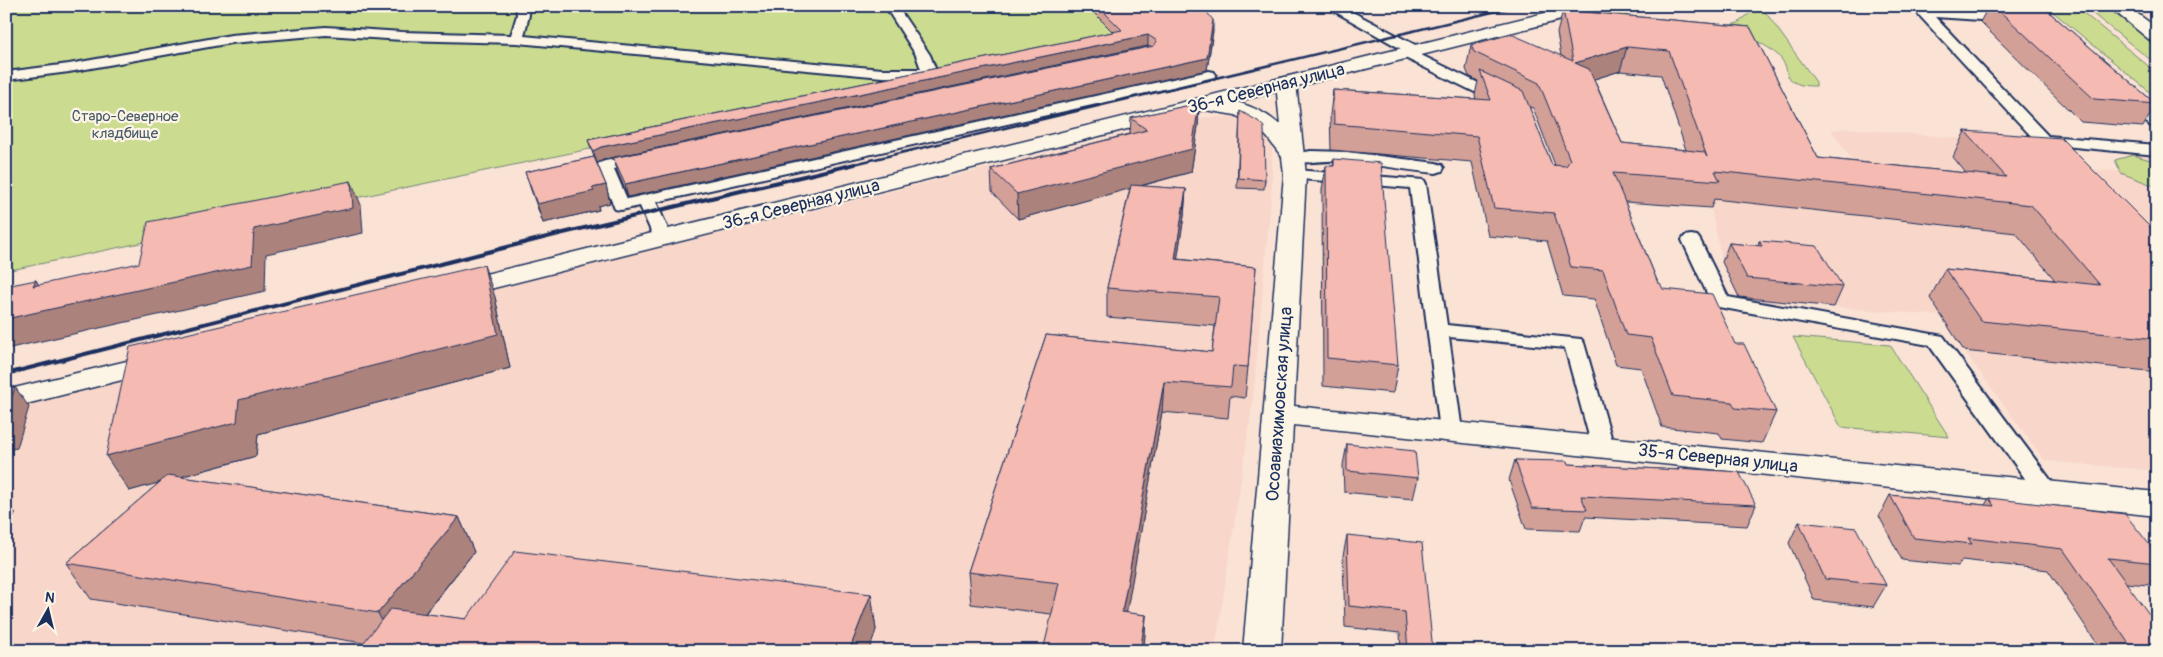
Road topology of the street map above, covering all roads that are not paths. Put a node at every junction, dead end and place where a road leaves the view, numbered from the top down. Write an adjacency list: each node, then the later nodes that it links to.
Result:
1 (522, 6): 8 (lane)
2 (891, 6): 8 (lane)
3 (1331, 6): 9 (lane)
4 (1595, 6): 9 (main road, 36-я Северная улица)
5 (2116, 6): 7 (main road)
6 (2020, 19): 18 (lane)
7 (2157, 37)
8 (518, 39): 11 (lane)
9 (1411, 52): 12 (main road, 36-я Северная улица); 15 (lane)
10 (1209, 75): 23 (lane)
11 (6, 76)
12 (1286, 83): 14 (main road, 36-я Северная улица); 21 (main road, Осоавиахимовская улица)
13 (2120, 92): 16 (lane)
14 (1200, 104): 21 (main road); 24 (main road, 36-я Северная улица)
15 (1517, 108)
16 (2157, 124)
17 (2016, 138): 18 (lane)
18 (2044, 140): 19 (lane)
19 (2157, 150)
20 (654, 156): 23 (lane)
21 (1294, 166): 22 (lane); 27 (lane); 30 (main road, Осоавиахимовская улица)
22 (1436, 168)
23 (646, 200): 24 (lane)
24 (663, 238): 26 (main road, 36-я Северная улица)
25 (1691, 240): 33 (lane)
26 (431, 295)
27 (1437, 330): 31 (lane); 32 (lane)
28 (180, 357): 29 (main road)
29 (6, 400)
30 (1279, 414): 31 (main road, 35-я Северная улица); 35 (main road, Осоавиахимовская улица)
31 (1451, 431): 32 (main road, 35-я Северная улица)
32 (1603, 447): 33 (main road, 35-я Северная улица)
33 (2047, 492): 34 (main road, 35-я Северная улица)
34 (2157, 504)
35 (1262, 651)

